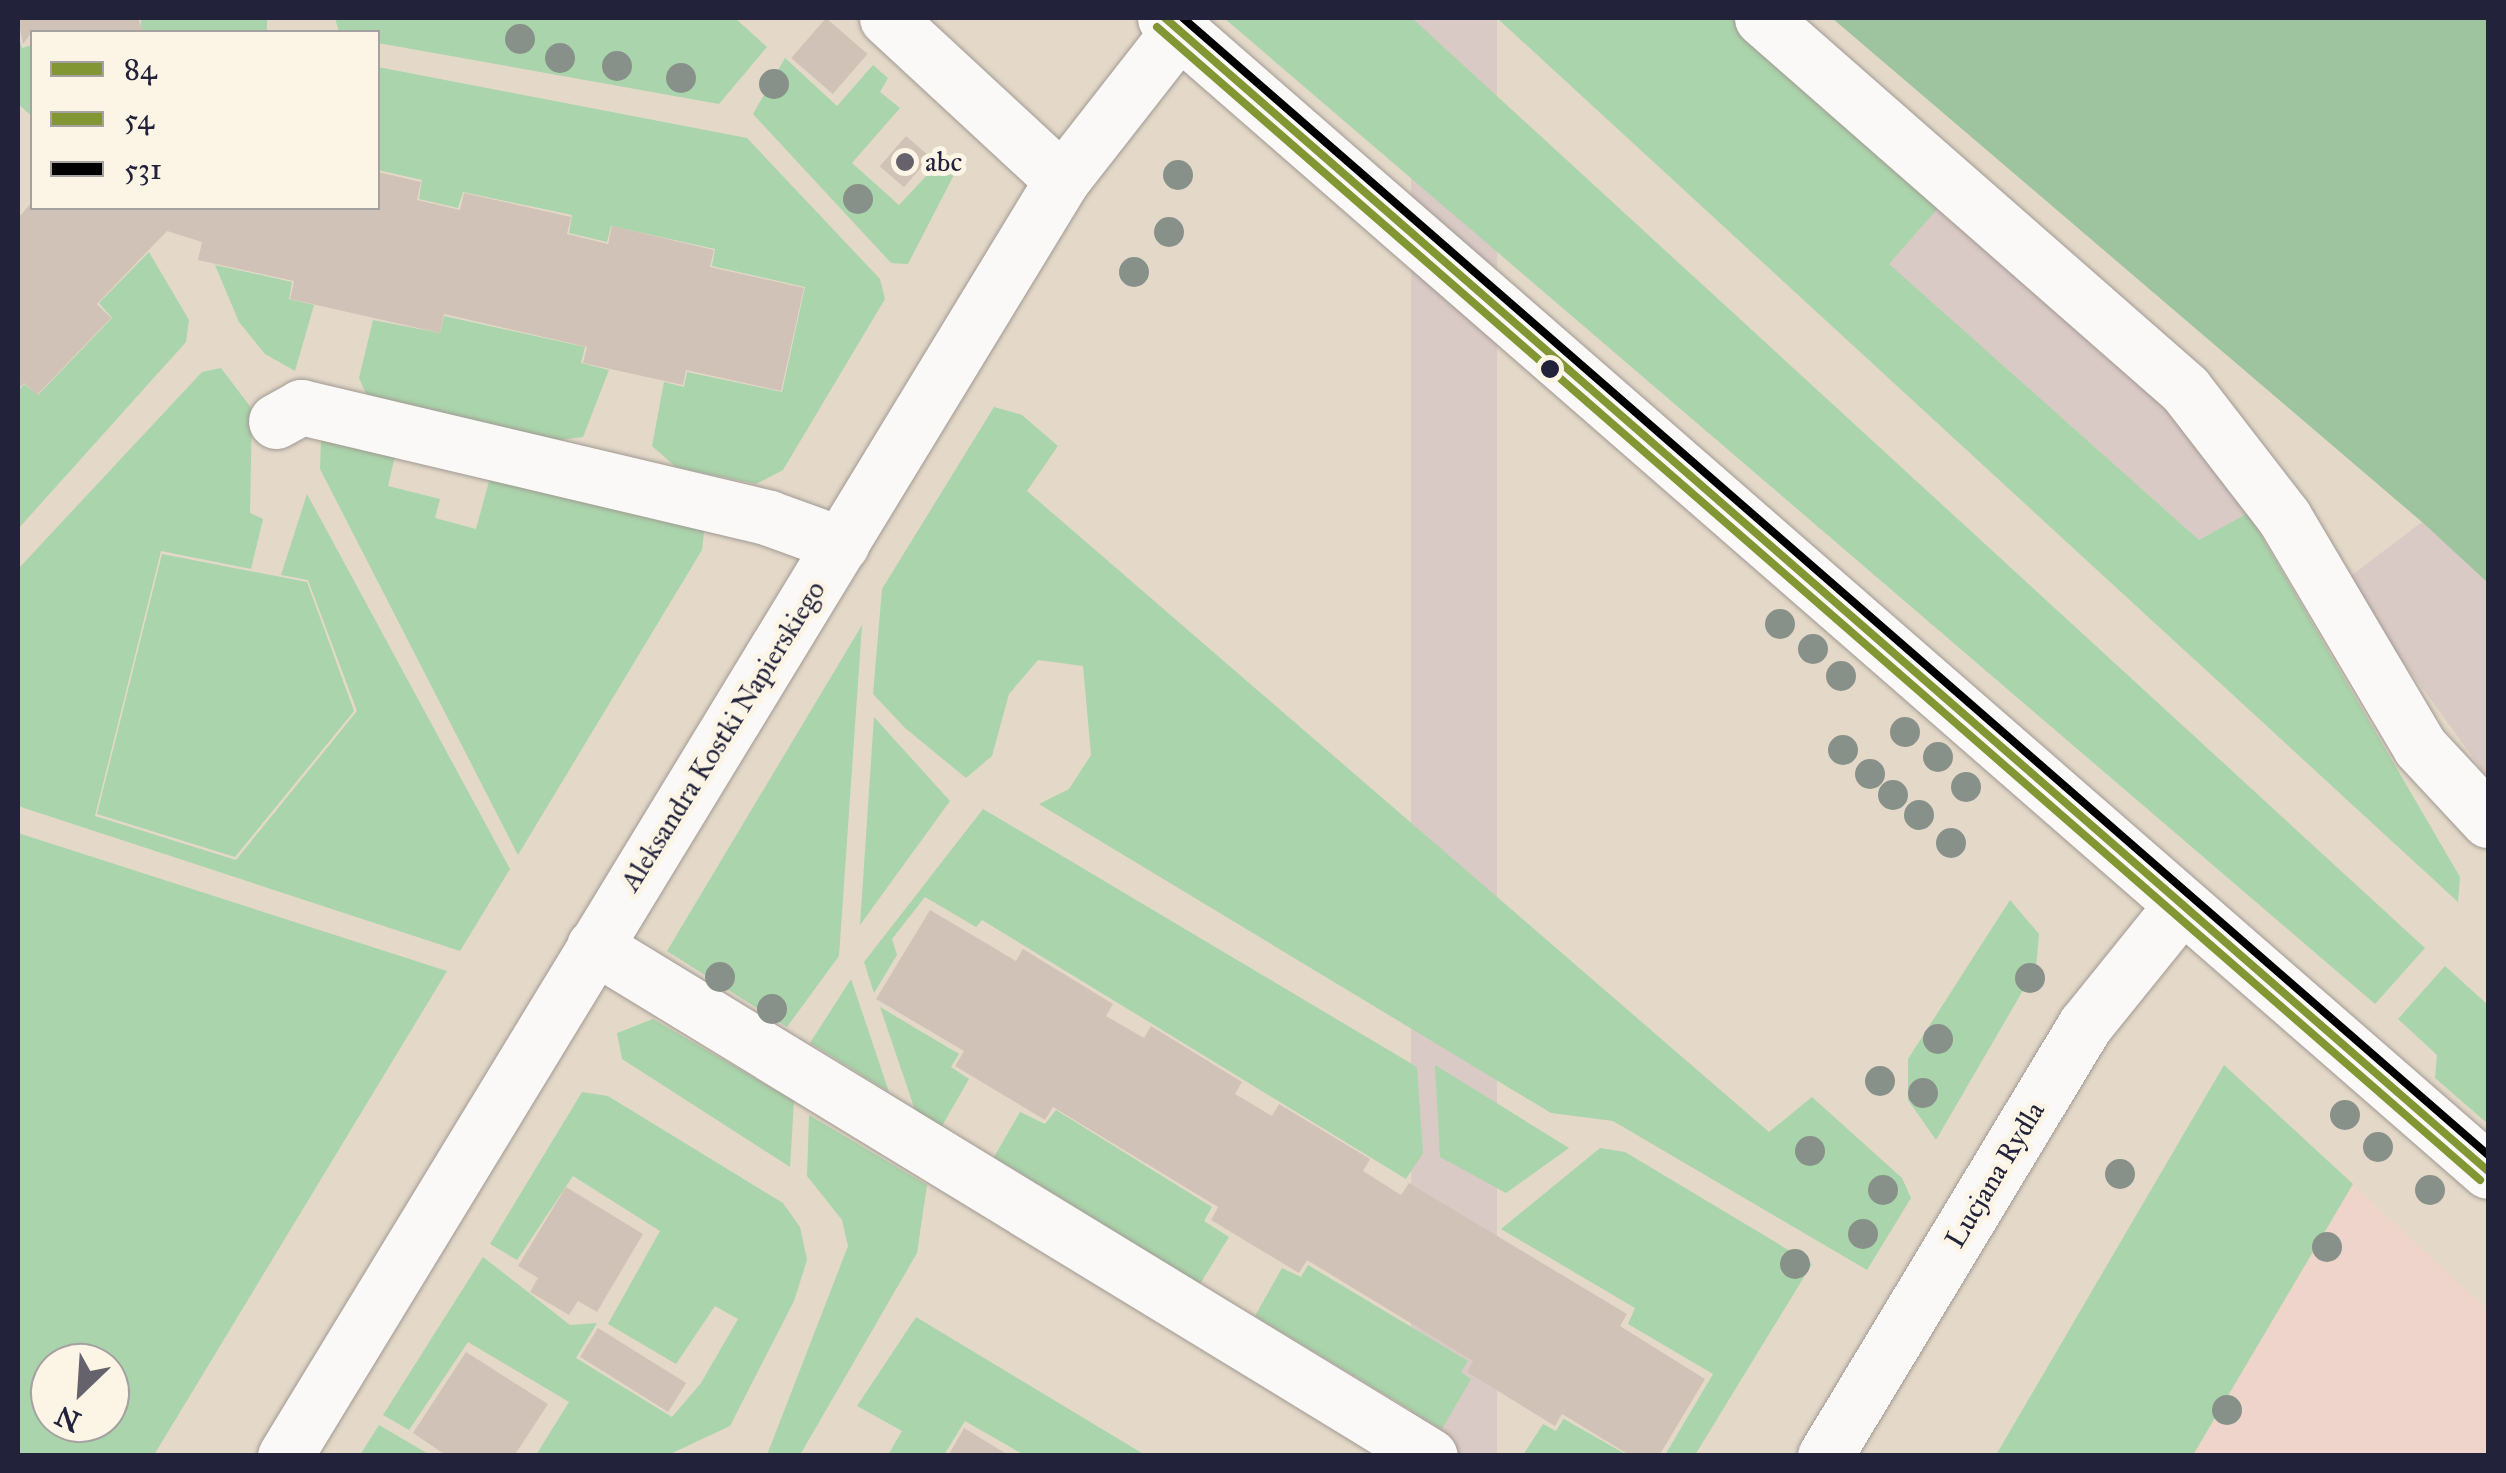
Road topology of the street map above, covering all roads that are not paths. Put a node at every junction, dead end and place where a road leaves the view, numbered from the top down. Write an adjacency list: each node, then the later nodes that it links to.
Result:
1 (887, 18): 4 (street)
2 (1762, 18): 7 (street)
3 (1172, 24): 4 (street, Aleksandra Kostki Napierskiego); 8 (street)
4 (1062, 180): 6 (street, Aleksandra Kostki Napierskiego)
5 (276, 420): 6 (street)
6 (841, 544): 9 (street, Aleksandra Kostki Napierskiego)
7 (2488, 820)
8 (2181, 906): 10 (street); 13 (street, Lucjana Rydla)
9 (594, 946): 11 (street, Aleksandra Kostki Napierskiego); 12 (street)
10 (2488, 1171)
11 (285, 1456)
12 (1430, 1456)
13 (1824, 1456)

